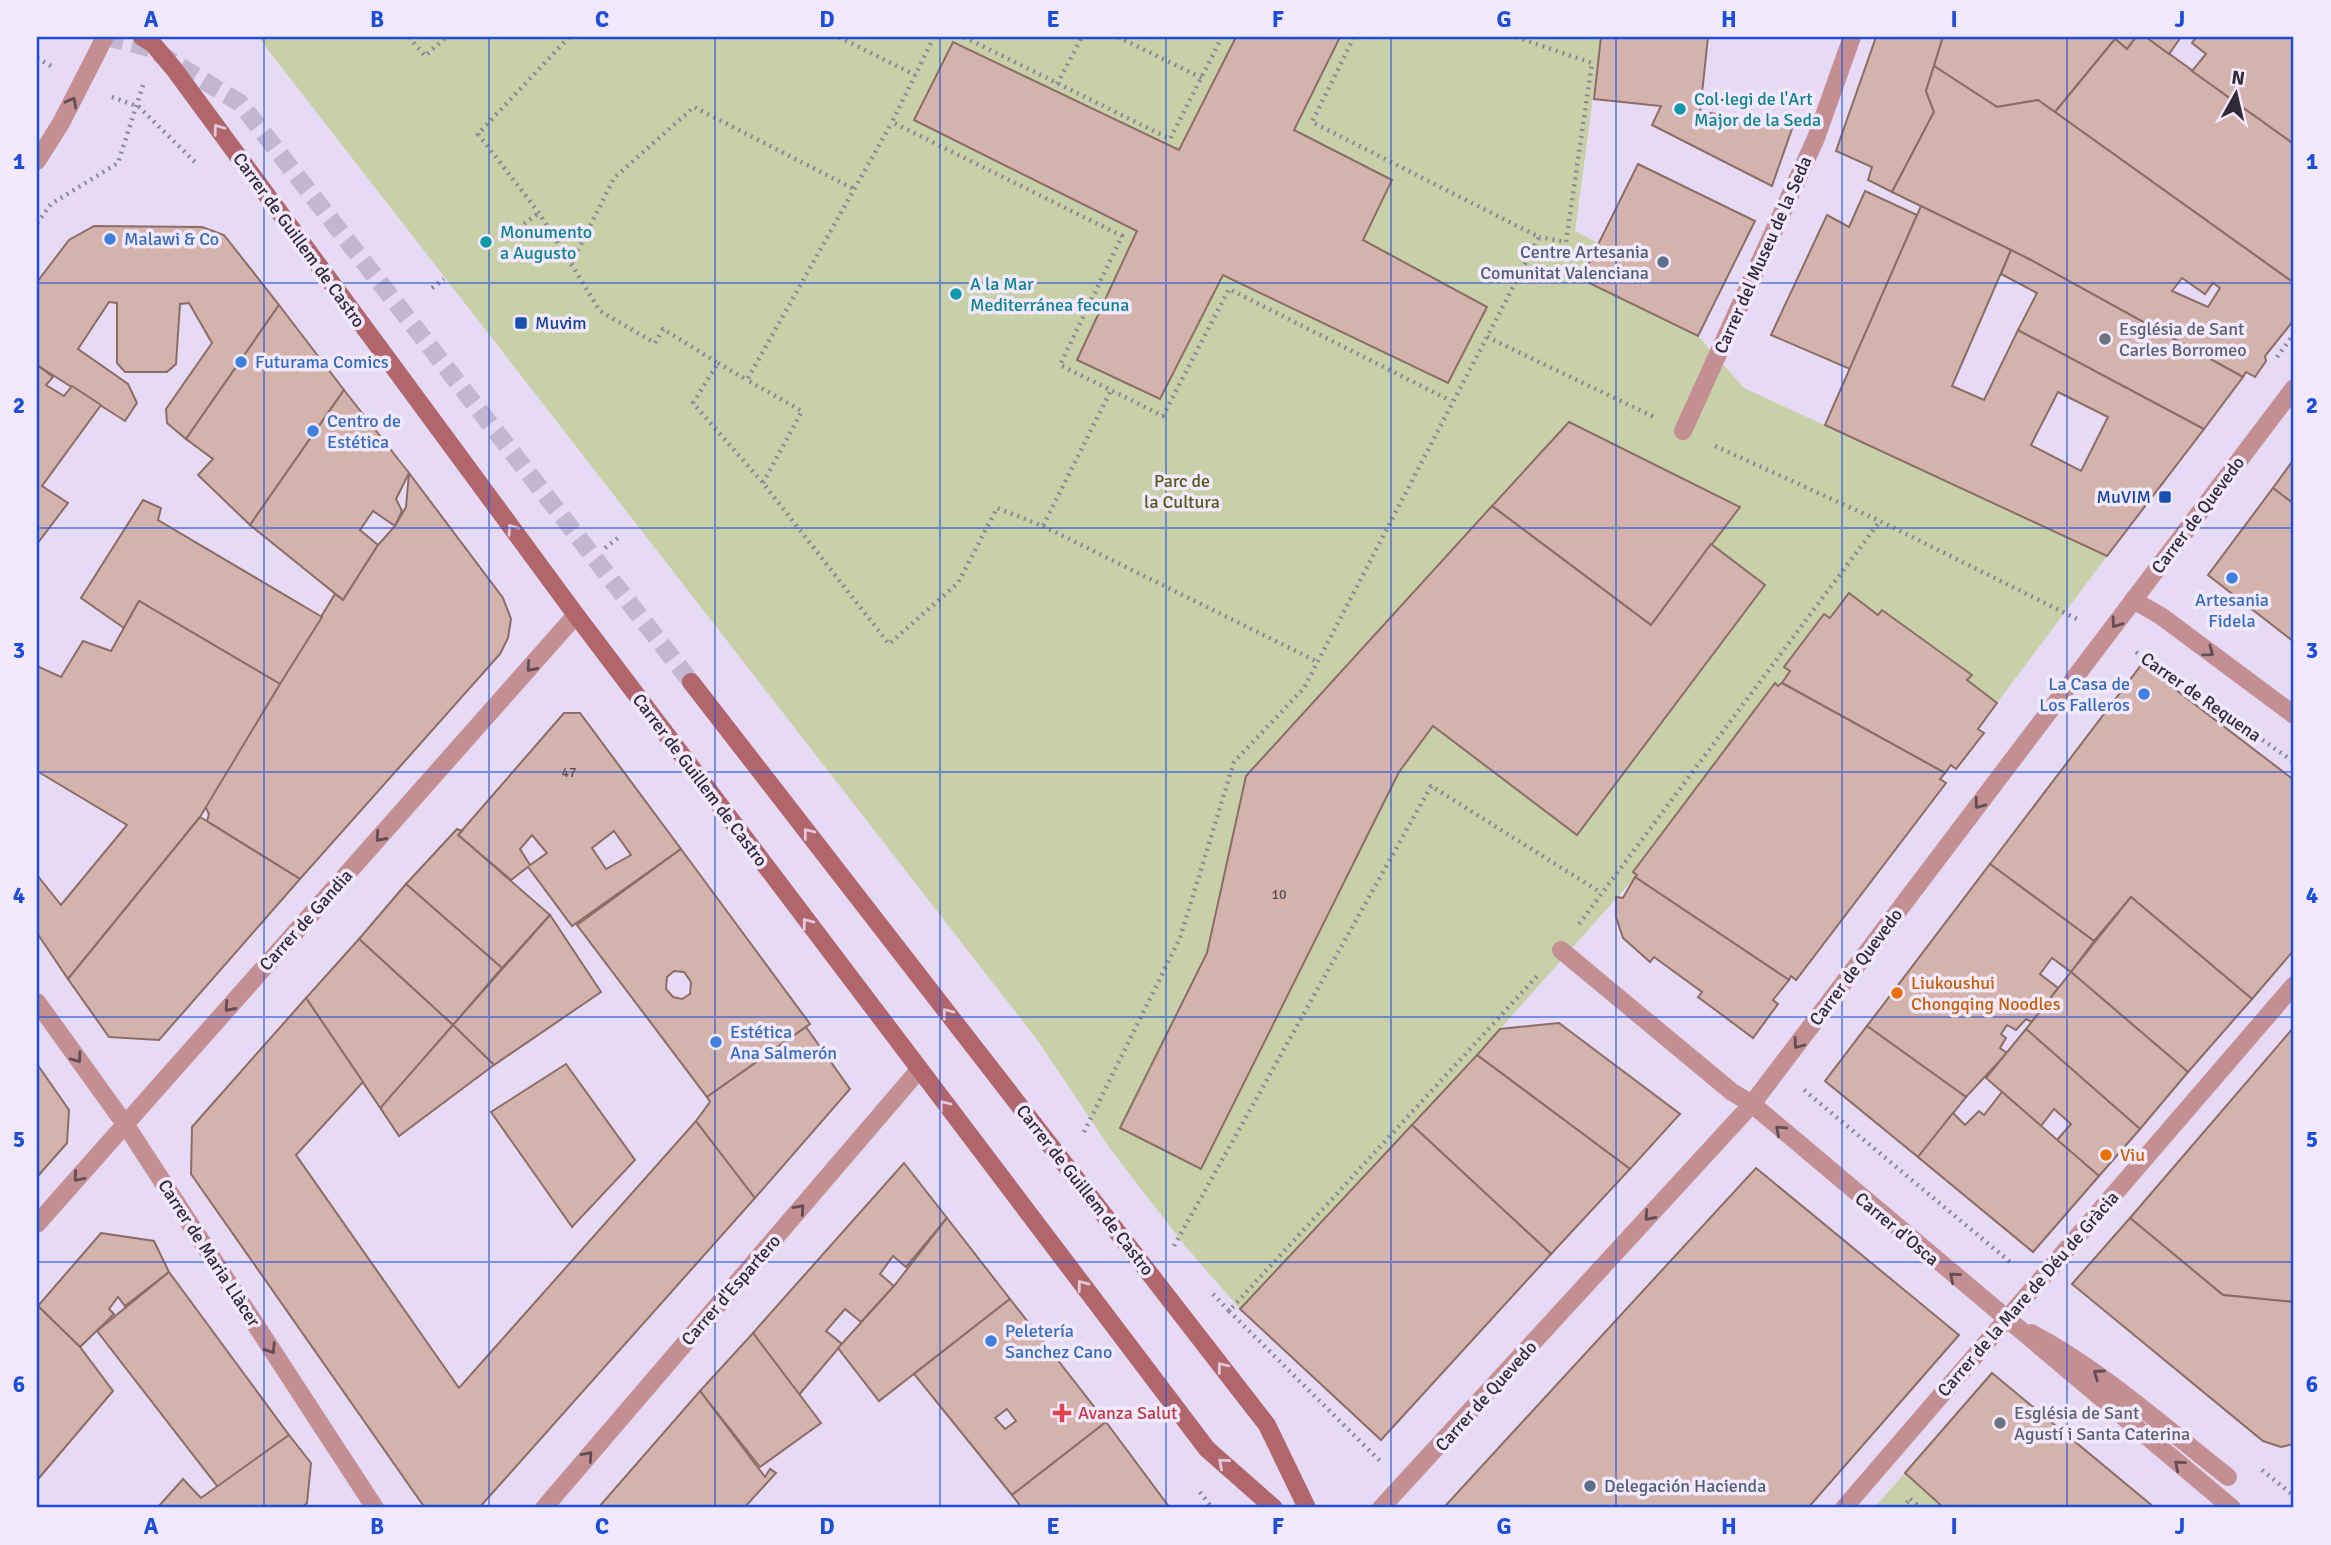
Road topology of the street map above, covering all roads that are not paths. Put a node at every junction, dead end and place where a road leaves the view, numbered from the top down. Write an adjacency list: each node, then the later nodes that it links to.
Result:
1 (105, 37): 4 (street, one-way to 1)
2 (142, 37): 8 (main road, Carrer de Guillem de Castro, one-way to 2)
3 (1852, 37): 6 (street, Carrer del Museu de la Seda)
4 (37, 161)
5 (2292, 390): 7 (street, Carrer de Quevedo)
6 (1683, 431)
7 (2133, 600): 10 (street, one-way to 10); 15 (street, Carrer de Quevedo, one-way to 15)
8 (576, 615): 14 (main road, Carrer de Guillem de Castro, one-way to 8); 16 (street, Carrer de Gandia, one-way to 16)
9 (691, 682): 23 (main road, Carrer de Guillem de Castro, one-way to 9)
10 (2294, 715)
11 (1561, 950): 15 (street, Carrer d'Osca)
12 (2294, 985): 18 (street, Carrer de la Mare de Déu de Gràcia)
13 (37, 1002): 16 (street, Carrer de Maria Llàcer, one-way to 16)
14 (918, 1071): 21 (street, Carrer d'Espartero, one-way to 14); 22 (main road, Carrer de Guillem de Castro, one-way to 14)
15 (1752, 1104): 18 (street, Carrer d'Osca, one-way to 15); 24 (street, Carrer de Quevedo, one-way to 24)
16 (125, 1124): 17 (street, Carrer de Gandia, one-way to 17); 20 (street, Carrer de Maria Llàcer, one-way to 20)
17 (37, 1224)
18 (2006, 1321): 19 (street, one-way to 18); 25 (street, Carrer de la Mare de Déu de Gràcia); 26 (street, Carrer d'Osca, one-way to 18)
19 (2228, 1477)
20 (375, 1508)
21 (544, 1508)
22 (1275, 1508)
23 (1307, 1508)
24 (1381, 1508)
25 (1844, 1508)
26 (2232, 1508)

